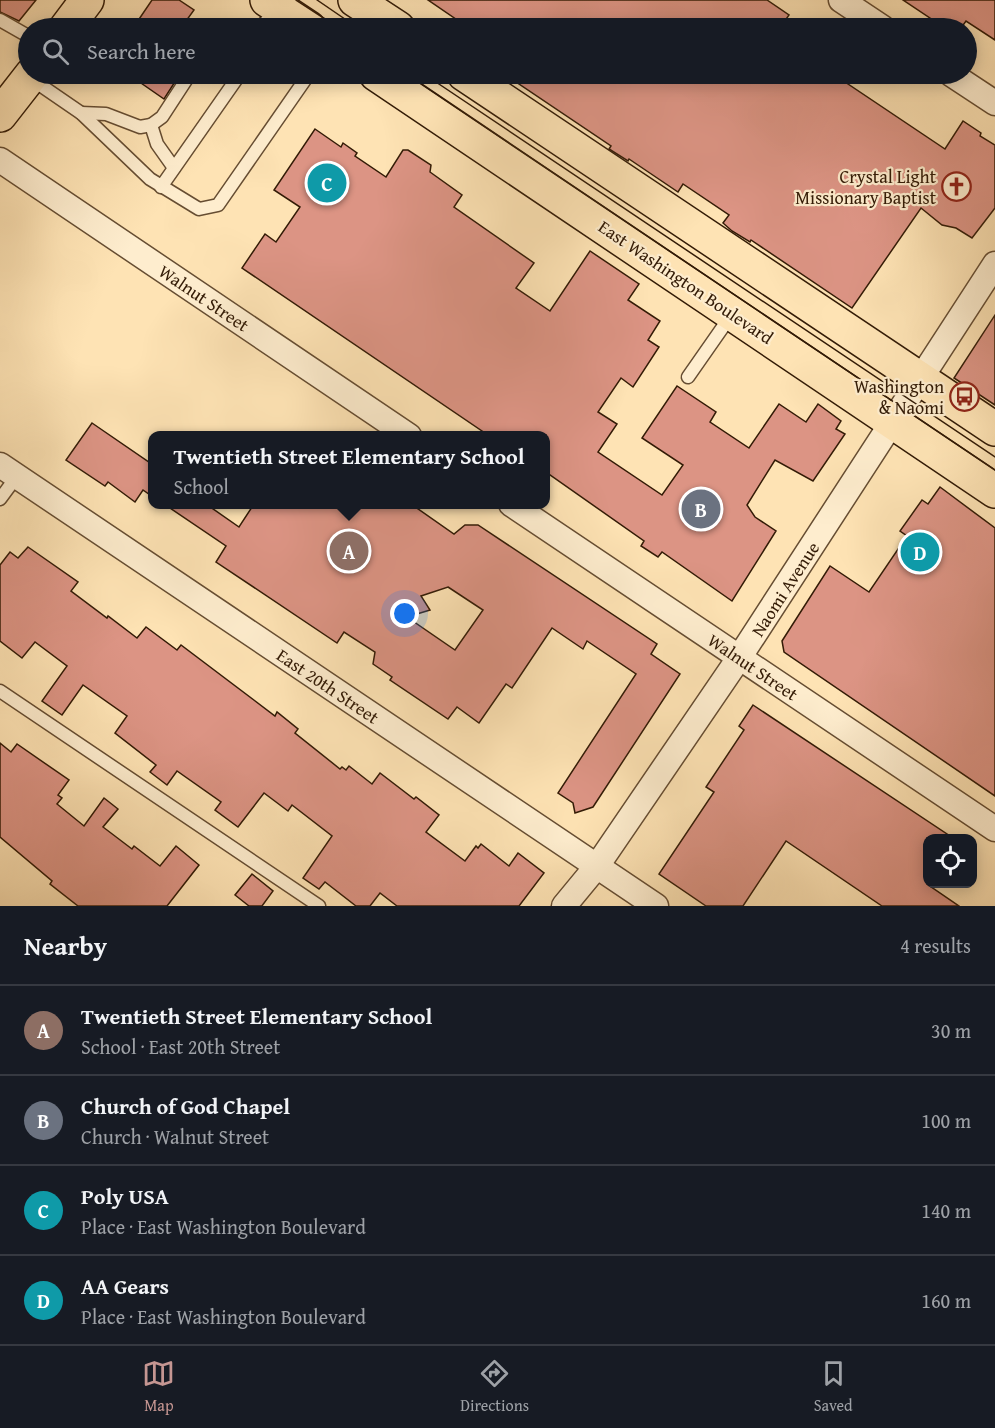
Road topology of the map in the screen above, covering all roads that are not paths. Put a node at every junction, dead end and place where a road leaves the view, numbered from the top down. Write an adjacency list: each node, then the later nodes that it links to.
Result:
1 (87, 0): 4 (main road)
2 (355, 0): 5 (main road)
3 (841, 0): 6 (street)
4 (74, 18)
5 (383, 18)
6 (868, 18)
7 (0, 21): 8 (lane)
8 (18, 31)
9 (24, 84): 19 (main road)
10 (43, 84): 18 (lane)
11 (183, 84): 20 (lane)
12 (233, 84): 22 (lane)
13 (301, 84): 23 (lane)
14 (391, 84): 25 (main road, East Washington Boulevard)
15 (479, 84): 27 (main road)
16 (968, 84): 17 (street)
17 (994, 100)
18 (81, 113): 20 (lane); 23 (lane)
19 (0, 115)
20 (151, 125): 22 (lane)
21 (0, 160): 30 (street, Walnut Street)
22 (174, 168): 23 (lane)
23 (161, 186)
24 (995, 264): 27 (street, Naomi Avenue)
25 (732, 314): 26 (lane); 28 (main road, East Washington Boulevard)
26 (688, 377)
27 (920, 381): 28 (street, Naomi Avenue); 29 (main road)
28 (893, 421): 32 (main road, East Washington Boulevard); 35 (street, Naomi Avenue)
29 (995, 429)
30 (403, 431)
31 (8, 471): 33 (lane); 38 (street, East 20th Street)
32 (995, 491)
33 (0, 500)
34 (518, 509): 35 (street, Walnut Street)
35 (739, 658): 37 (street, Walnut Street); 38 (street, Naomi Avenue)
36 (0, 691): 39 (lane)
37 (995, 829)
38 (597, 866): 40 (street, Naomi Avenue); 41 (street, East 20th Street)
39 (319, 906)
40 (564, 906)
41 (656, 906)

